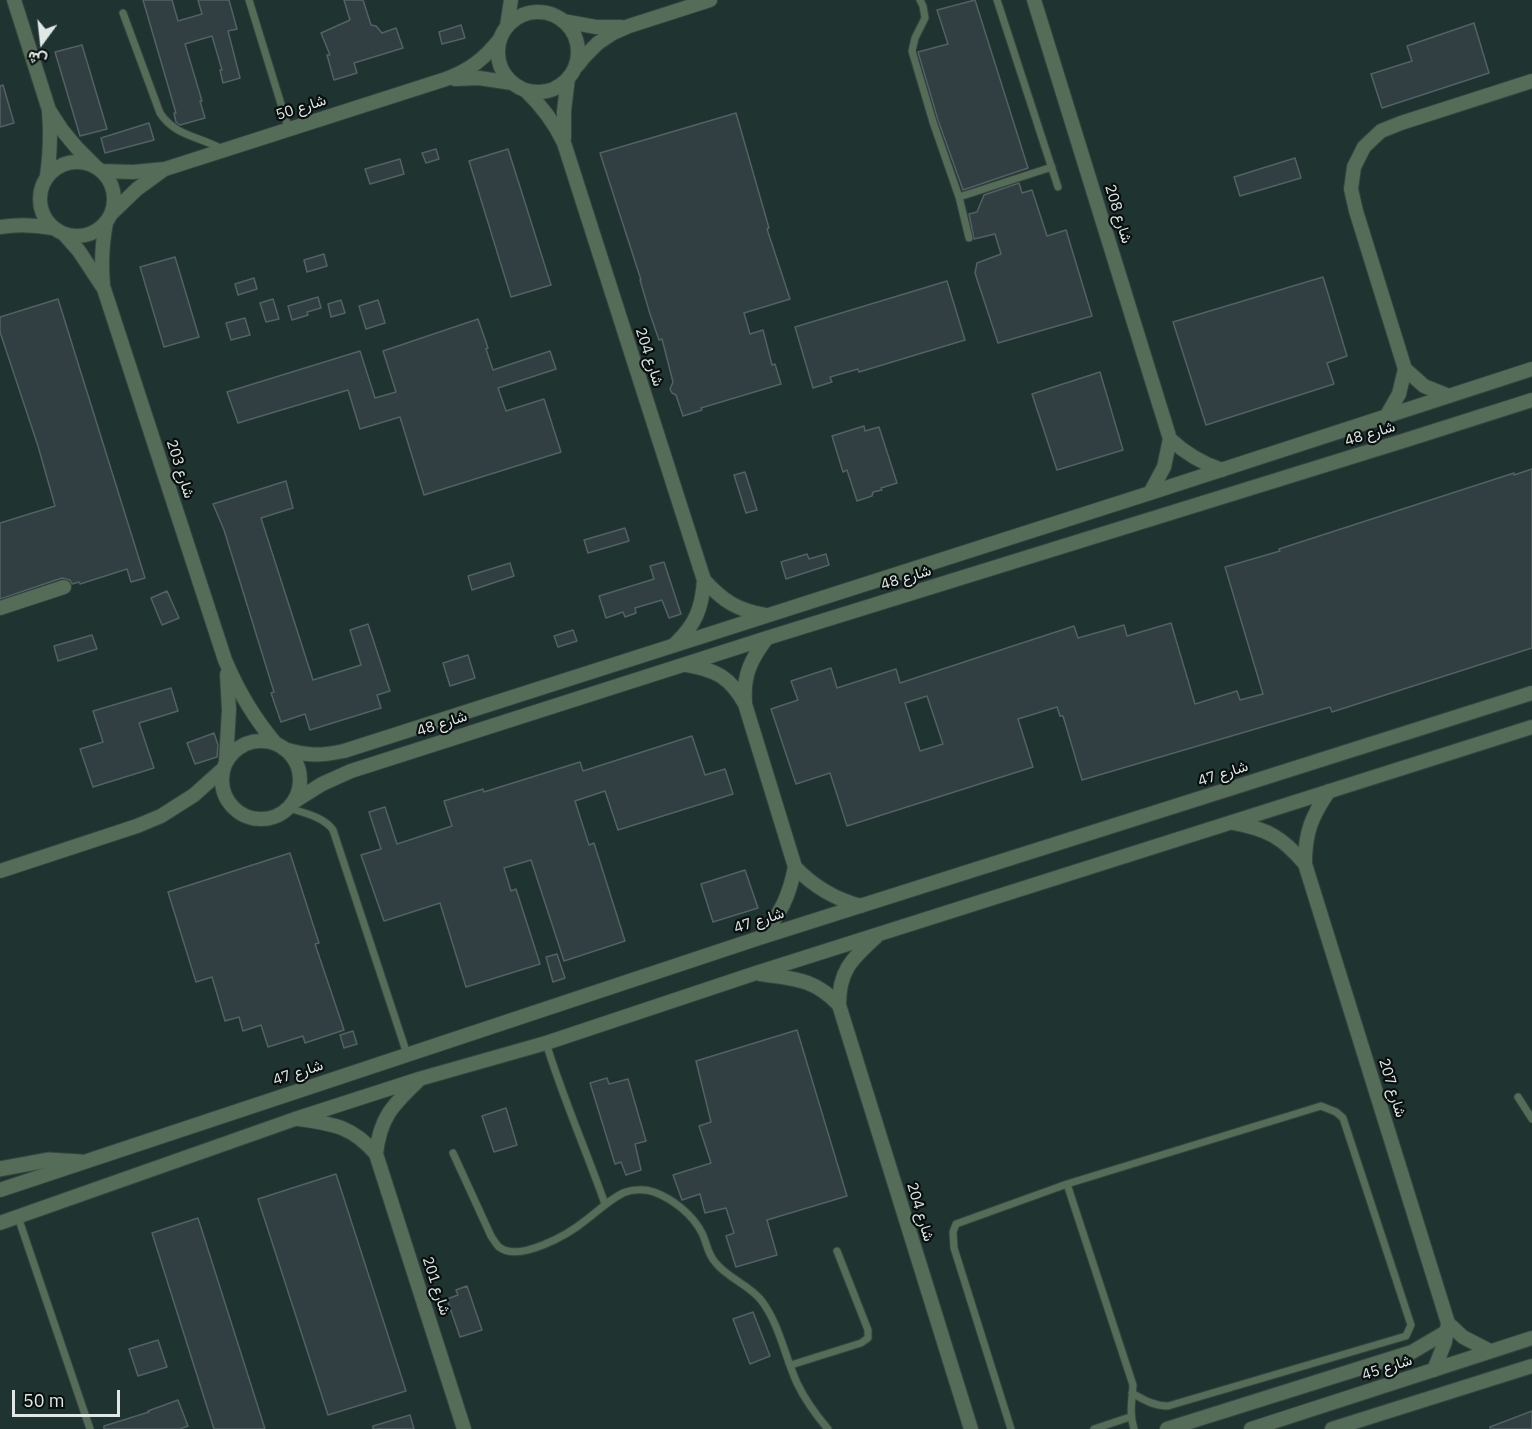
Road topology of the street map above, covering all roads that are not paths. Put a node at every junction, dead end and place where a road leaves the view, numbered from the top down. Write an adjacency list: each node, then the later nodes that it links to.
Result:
1 (14, 0): 19 (street)
2 (249, 0): 20 (lane)
3 (511, 0): 11 (street)
4 (534, 0): 10 (street)
5 (710, 0): 12 (street)
6 (920, 0): 28 (lane)
7 (997, 0): 23 (lane)
8 (1034, 0): 39 (street, شارع 208)
9 (123, 13): 22 (lane)
10 (557, 18): 11 (street); 12 (street); 14 (street)
11 (507, 26): 13 (street)
12 (629, 26): 14 (street)
13 (500, 39): 15 (street, شارع 50); 17 (street)
14 (571, 74): 18 (street); 21 (street, شارع 204)
15 (447, 79): 17 (street, شارع 50); 20 (street, شارع 50)
16 (1532, 81): 34 (street)
17 (512, 83): 18 (street)
18 (525, 90): 21 (street, شارع 204)
19 (49, 110): 24 (street); 26 (street)
20 (289, 130): 22 (street, شارع 50)
21 (564, 143): 42 (street, شارع 204)
22 (224, 150): 25 (street, شارع 50)
23 (1052, 167): 27 (lane); 28 (lane)
24 (98, 168): 25 (street, شارع 50); 26 (street); 29 (street)
25 (165, 169): 29 (street, شارع 50)
26 (47, 176): 31 (street)
27 (1058, 188)
28 (958, 197): 32 (lane)
29 (109, 218): 31 (street); 33 (street, شارع 203)
30 (0, 227): 31 (street)
31 (58, 231): 33 (street, شارع 203)
32 (969, 238)
33 (104, 289): 48 (street, شارع 203)
34 (1405, 369): 36 (street); 38 (street, شارع 48)
35 (1532, 369): 36 (street, شارع 48)
36 (1449, 396): 38 (street, شارع 48)
37 (1532, 400): 46 (street, شارع 48)
38 (1387, 416): 40 (street, شارع 48)
39 (1170, 438): 40 (street); 41 (street, شارع 208)
40 (1222, 470): 41 (street, شارع 48)
41 (1150, 494): 45 (street, شارع 48)
42 (704, 580): 45 (street, شارع 204); 47 (street, شارع 204)
43 (63, 586): 44 (street)
44 (0, 608)
45 (768, 615): 47 (street, شارع 48)
46 (767, 638): 49 (street, شارع 48); 51 (street)
47 (674, 645): 53 (street, شارع 48)
48 (225, 660): 53 (street, شارع 203); 54 (street, شارع 203)
49 (684, 664): 51 (street); 56 (street, شارع 48)
50 (1532, 693): 61 (street, شارع 47)
51 (745, 704): 59 (street)
52 (1532, 727): 55 (street)
53 (280, 746): 54 (street); 56 (street)
54 (224, 765): 56 (street); 60 (street)
55 (1329, 791): 57 (street); 58 (street, شارع 207)
56 (292, 804): 67 (lane)
57 (1232, 822): 58 (street, شارع 207); 62 (street)
58 (1305, 864): 82 (street, شارع 207)
59 (795, 867): 61 (street); 63 (street)
60 (0, 871)
61 (861, 906): 63 (street, شارع 47)
62 (880, 933): 64 (street); 65 (street, شارع 204)
63 (759, 938): 67 (street, شارع 47)
64 (753, 974): 65 (street); 66 (street)
65 (838, 1005): 93 (street, شارع 204)
66 (546, 1043): 68 (street); 78 (lane)
67 (407, 1054): 74 (street, شارع 47)
68 (419, 1079): 70 (street); 73 (street, شارع 201)
69 (1518, 1097): 71 (lane)
70 (295, 1119): 73 (street, شارع 201); 79 (street)
71 (1532, 1119)
72 (453, 1153): 78 (lane)
73 (376, 1154): 91 (street, شارع 201)
74 (81, 1162): 75 (street); 77 (street, شارع 47)
75 (0, 1169)
76 (1067, 1184): 88 (lane); 88 (lane); 94 (lane)
77 (0, 1190)
78 (606, 1204): 85 (lane)
79 (18, 1217): 80 (street); 90 (lane)
80 (0, 1223)
81 (837, 1251): 85 (lane)
82 (1447, 1328): 84 (street); 87 (street); 97 (street)
83 (1532, 1338): 84 (street, شارع 45)
84 (1490, 1351): 87 (street, شارع 45)
85 (791, 1365): 92 (lane)
86 (1532, 1365): 99 (street)
87 (1434, 1370): 98 (street, شارع 45)
88 (1132, 1393): 89 (lane)
89 (1130, 1417): 95 (lane); 96 (lane)
90 (90, 1429)
91 (464, 1429)
92 (828, 1429)
93 (971, 1429)
94 (1011, 1429)
95 (1095, 1429)
96 (1134, 1429)
97 (1167, 1429)
98 (1251, 1429)
99 (1332, 1429)

